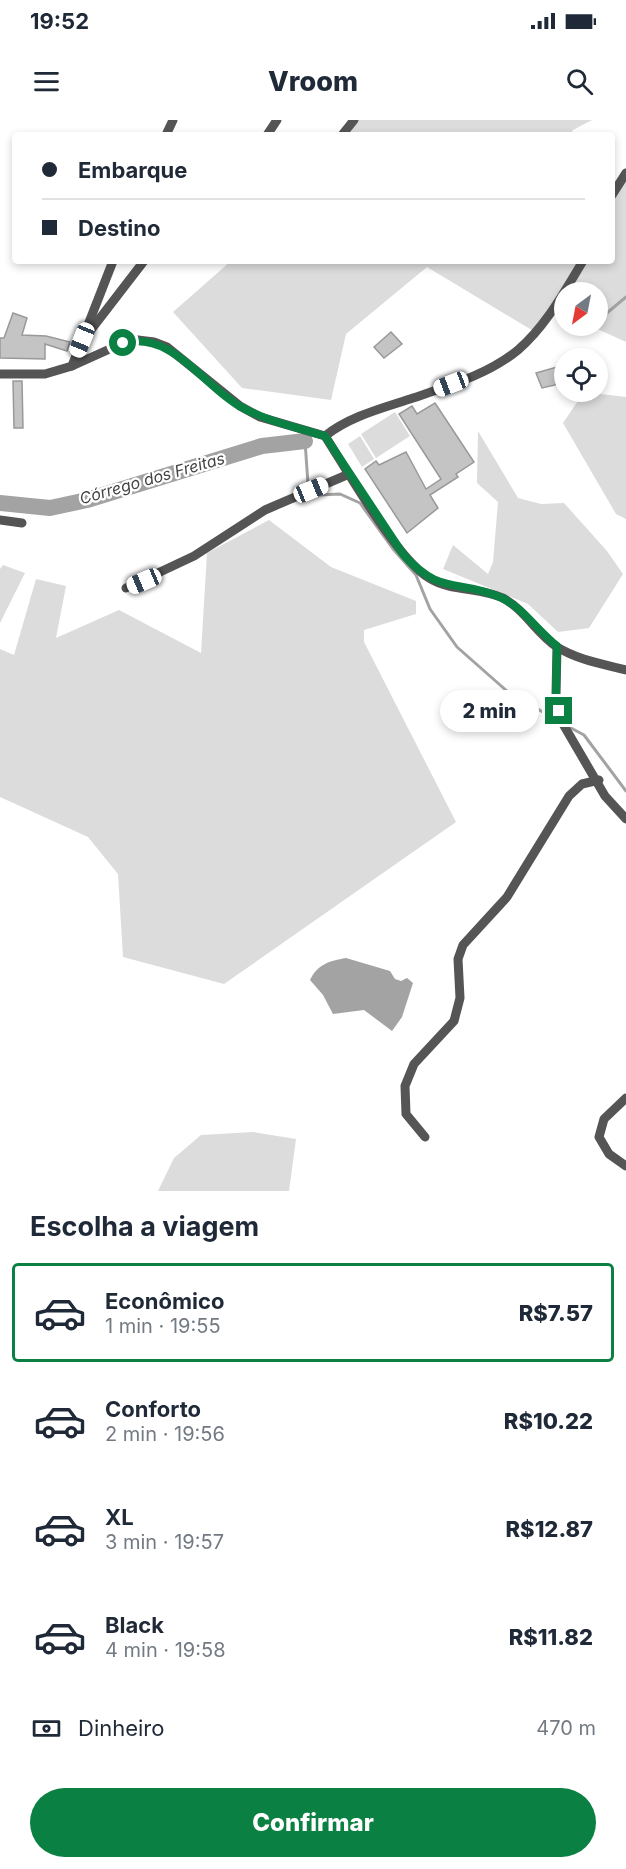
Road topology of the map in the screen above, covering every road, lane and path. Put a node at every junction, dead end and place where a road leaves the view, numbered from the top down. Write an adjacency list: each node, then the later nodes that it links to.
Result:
1 (354, 120): 2 (street)
2 (344, 132)
3 (626, 173): 4 (street)
4 (615, 190)
5 (112, 264): 8 (street)
6 (142, 264): 8 (street)
7 (581, 264): 11 (street)
8 (82, 340): 9 (street)
9 (72, 366): 10 (street); 11 (street)
10 (0, 374)
11 (325, 436): 12 (street)
12 (349, 474): 15 (street); 16 (street)
13 (0, 520): 14 (street)
14 (22, 523)
15 (126, 588)
16 (557, 646): 17 (street); 18 (street)
17 (626, 670)
18 (598, 780): 19 (street); 21 (street)
19 (626, 819)
20 (626, 1098): 22 (street)
21 (425, 1137)
22 (626, 1166)

